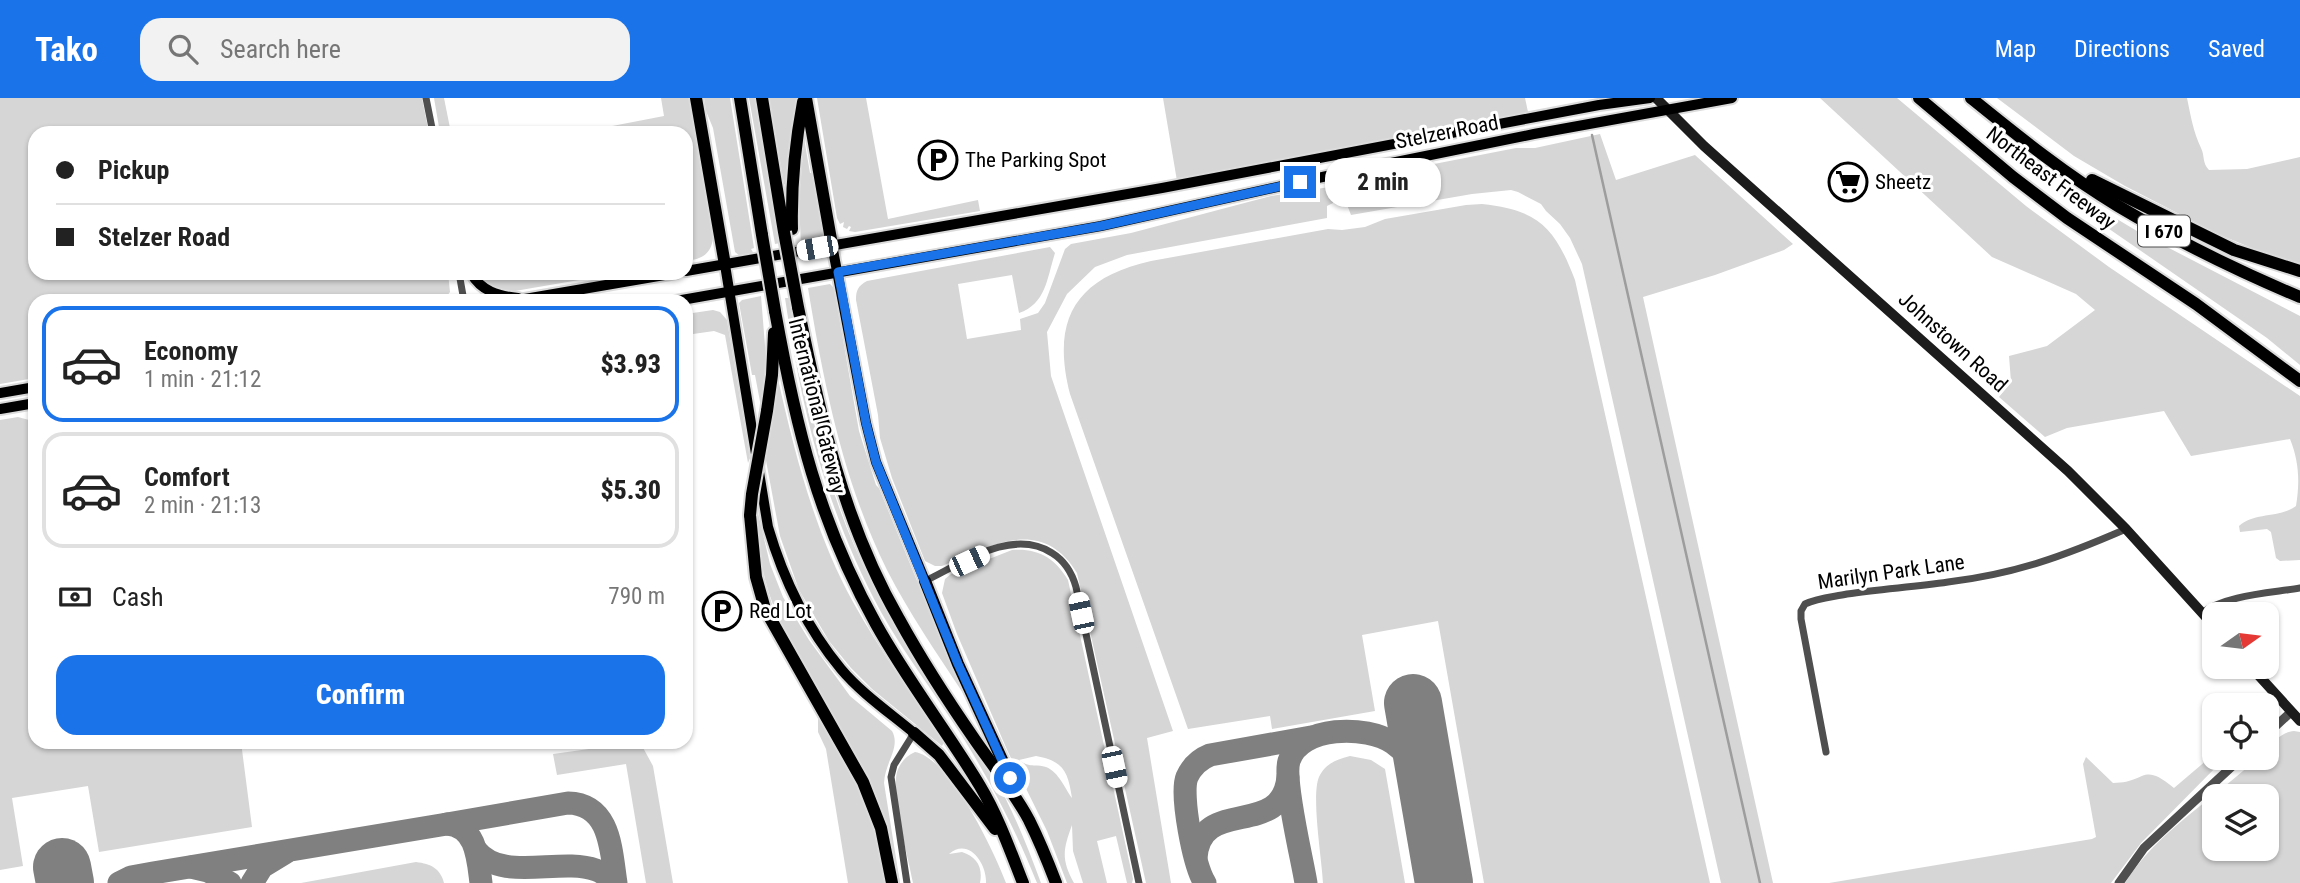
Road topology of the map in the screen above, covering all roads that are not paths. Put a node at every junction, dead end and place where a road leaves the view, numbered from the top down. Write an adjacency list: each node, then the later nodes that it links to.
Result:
1 (426, 98): 11 (street)
2 (696, 98): 15 (highway)
3 (740, 98): 26 (highway, International Gateway, bridge)
4 (762, 98): 13 (highway)
5 (805, 98): 13 (highway); 14 (highway)
6 (1653, 98): 10 (main road, Johnstown Road); 14 (main road, Stelzer Road)
7 (1732, 98): 10 (main road, Stelzer Road)
8 (1971, 98): 12 (highway, Northeast Freeway / I 670)
9 (1924, 102): 27 (highway, Northeast Freeway / I 670)
10 (1667, 111): 18 (main road, Stelzer Road); 32 (main road, Johnstown Road)
11 (432, 126)
12 (2043, 154): 17 (highway); 24 (highway, Northeast Freeway / I 670)
13 (788, 231): 44 (highway, International Gateway, bridge)
14 (832, 245): 15 (main road, Stelzer Road); 18 (main road)
15 (725, 265): 16 (main road, Stelzer Road); 21 (main road)
16 (693, 270)
17 (2300, 271)
18 (838, 272): 21 (main road, Stelzer Road); 33 (main road)
19 (477, 280): 22 (main road)
20 (635, 280): 23 (main road)
21 (729, 292): 25 (main road, Stelzer Road); 41 (main road)
22 (495, 294)
23 (554, 294)
24 (2298, 296)
25 (693, 298)
26 (775, 311): 45 (highway, International Gateway); 46 (highway, bridge)
27 (2300, 381)
28 (28, 388): 29 (main road)
29 (0, 393)
30 (28, 404): 31 (main road)
31 (0, 409)
32 (2126, 529): 36 (main road, Johnstown Road); 42 (street, Marilyn Park Lane)
33 (925, 581): 44 (highway); 50 (street)
34 (2300, 588): 35 (street)
35 (2222, 602)
36 (2202, 613)
37 (2262, 679): 38 (main road)
38 (2291, 712): 39 (main road); 40 (street)
39 (2300, 721)
40 (2279, 723)
41 (914, 733): 45 (highway); 47 (street)
42 (1826, 752)
43 (2228, 770): 51 (street)
44 (1028, 818): 49 (highway, International Gateway)
45 (1014, 859): 48 (highway, International Gateway)
46 (892, 883)
47 (907, 883)
48 (1023, 883)
49 (1056, 883)
50 (1139, 883)
51 (2119, 883)

